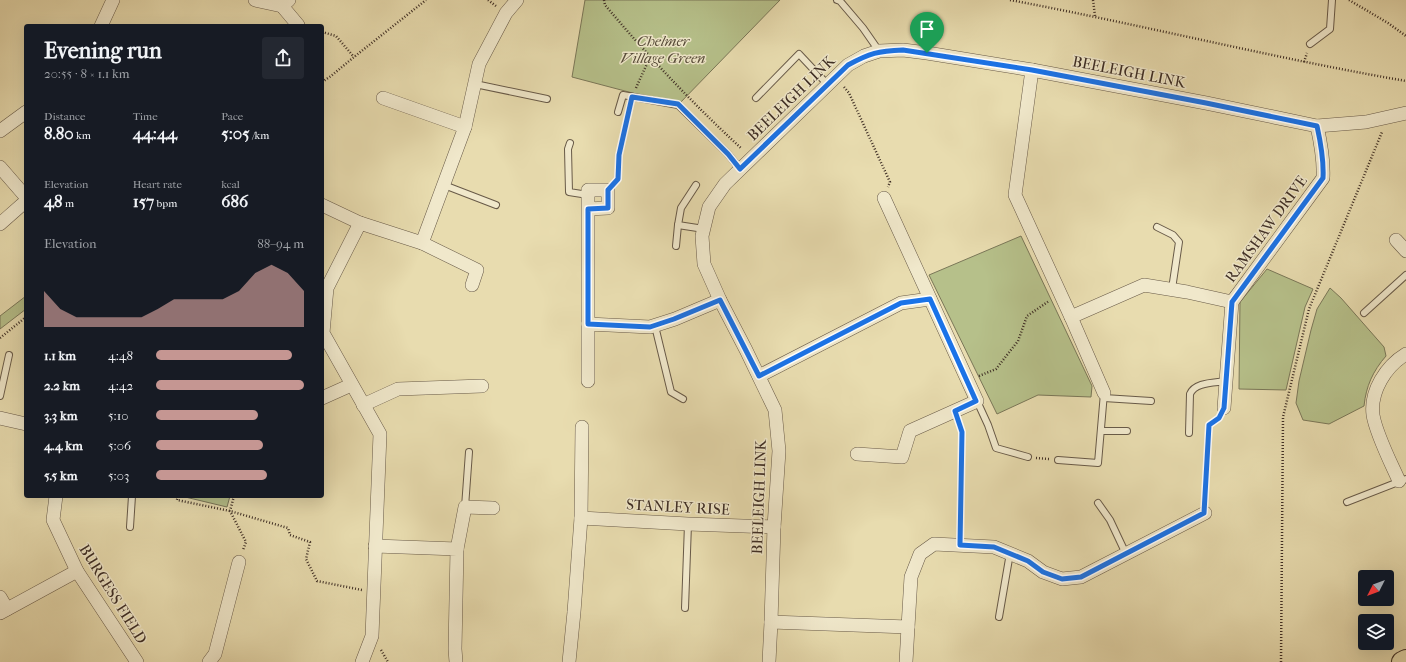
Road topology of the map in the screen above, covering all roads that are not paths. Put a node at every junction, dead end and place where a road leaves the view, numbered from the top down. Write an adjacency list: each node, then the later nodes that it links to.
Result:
1 (113, 0): 7 (street)
2 (255, 0): 6 (street)
3 (517, 0): 13 (street)
4 (837, 0): 10 (lane)
5 (1332, 0): 9 (lane)
6 (286, 3): 8 (street)
7 (103, 24)
8 (297, 24)
9 (1310, 44)
10 (879, 51): 11 (street, BEELEIGH LINK); 12 (street, BEELEIGH LINK)
11 (1032, 70): 20 (street, BEELEIGH LINK); 51 (street)
12 (832, 81): 15 (lane); 25 (street, BEELEIGH LINK)
13 (475, 84): 16 (lane); 21 (street)
14 (383, 98): 21 (street)
15 (756, 98)
16 (546, 99)
17 (618, 112): 25 (lane)
18 (24, 113): 22 (street)
19 (1406, 113): 20 (street, BEELEIGH LINK)
20 (1317, 126): 49 (street, RAMSHAW DRIVE)
21 (464, 127): 26 (street)
22 (0, 131)
23 (570, 143): 29 (lane)
24 (0, 167): 28 (street)
25 (740, 169): 39 (street, BEELEIGH LINK)
26 (444, 184): 32 (lane); 41 (street)
27 (696, 185): 37 (lane)
28 (24, 195)
29 (588, 195): 34 (street); 34 (street)
30 (884, 198): 47 (street)
31 (24, 203): 36 (street)
32 (496, 205)
33 (324, 206): 35 (street)
34 (588, 209): 53 (street)
35 (360, 223): 41 (street); 52 (street)
36 (0, 224)
37 (678, 225): 39 (lane); 42 (lane)
38 (1157, 227): 46 (lane)
39 (704, 230): 48 (street, BEELEIGH LINK)
40 (1396, 240): 43 (street)
41 (422, 243): 45 (street)
42 (676, 246)
43 (1406, 251)
44 (1406, 275): 50 (lane)
45 (472, 285)
46 (1172, 289): 49 (street, RAMSHAW DRIVE); 51 (street, RAMSHAW DRIVE)
47 (930, 299): 58 (street); 67 (street)
48 (720, 300): 54 (street); 58 (street, BEELEIGH LINK)
49 (1232, 302): 60 (street, RAMSHAW DRIVE)
50 (1364, 312)
51 (1071, 317): 63 (street)
52 (324, 322)
53 (588, 324): 54 (street); 59 (street)
54 (655, 326): 66 (lane)
55 (324, 336): 61 (street)
56 (1406, 354): 81 (street)
57 (9, 356): 64 (lane)
58 (759, 376): 92 (street, BEELEIGH LINK)
59 (588, 381)
60 (1226, 381): 70 (street, RAMSHAW DRIVE); 76 (lane)
61 (351, 385): 65 (street); 69 (street)
62 (482, 386): 69 (street)
63 (1104, 395): 68 (lane); 74 (lane)
64 (0, 396)
65 (324, 397)
66 (684, 399)
67 (976, 401): 78 (street); 79 (lane)
68 (1151, 401)
69 (363, 405): 93 (street)
70 (1224, 408)
71 (0, 418): 72 (street)
72 (24, 424)
73 (582, 427): 89 (street)
74 (1101, 431): 75 (lane); 80 (lane)
75 (1127, 432)
76 (1189, 433)
77 (469, 452): 86 (lane)
78 (857, 454)
79 (1028, 457)
80 (1058, 460)
81 (1403, 480): 84 (lane)
82 (56, 498): 98 (street, BURGESS FIELD)
83 (132, 498): 91 (lane)
84 (1347, 502)
85 (1098, 503): 96 (lane)
86 (465, 507): 87 (street); 94 (street)
87 (493, 508)
88 (1204, 513): 96 (street)
89 (581, 518): 90 (street, STANLEY RISE); 110 (street)
90 (688, 524): 92 (street, STANLEY RISE); 100 (lane)
91 (130, 527)
92 (774, 527): 103 (street, BEELEIGH LINK)
93 (375, 546): 94 (street); 108 (street)
94 (457, 549): 109 (street)
95 (1010, 554): 96 (street); 102 (lane); 104 (street)
96 (1126, 554)
97 (239, 562): 107 (street)
98 (77, 571): 101 (street); 106 (street, BURGESS FIELD)
99 (0, 597): 101 (street)
100 (685, 608)
101 (4, 611)
102 (998, 617)
103 (772, 622): 104 (street); 111 (street, BEELEIGH LINK)
104 (908, 627): 112 (street)
105 (1406, 660): 113 (main road)
106 (137, 662)
107 (209, 662)
108 (362, 662)
109 (456, 662)
110 (569, 662)
111 (768, 662)
112 (906, 662)
113 (1402, 662)

